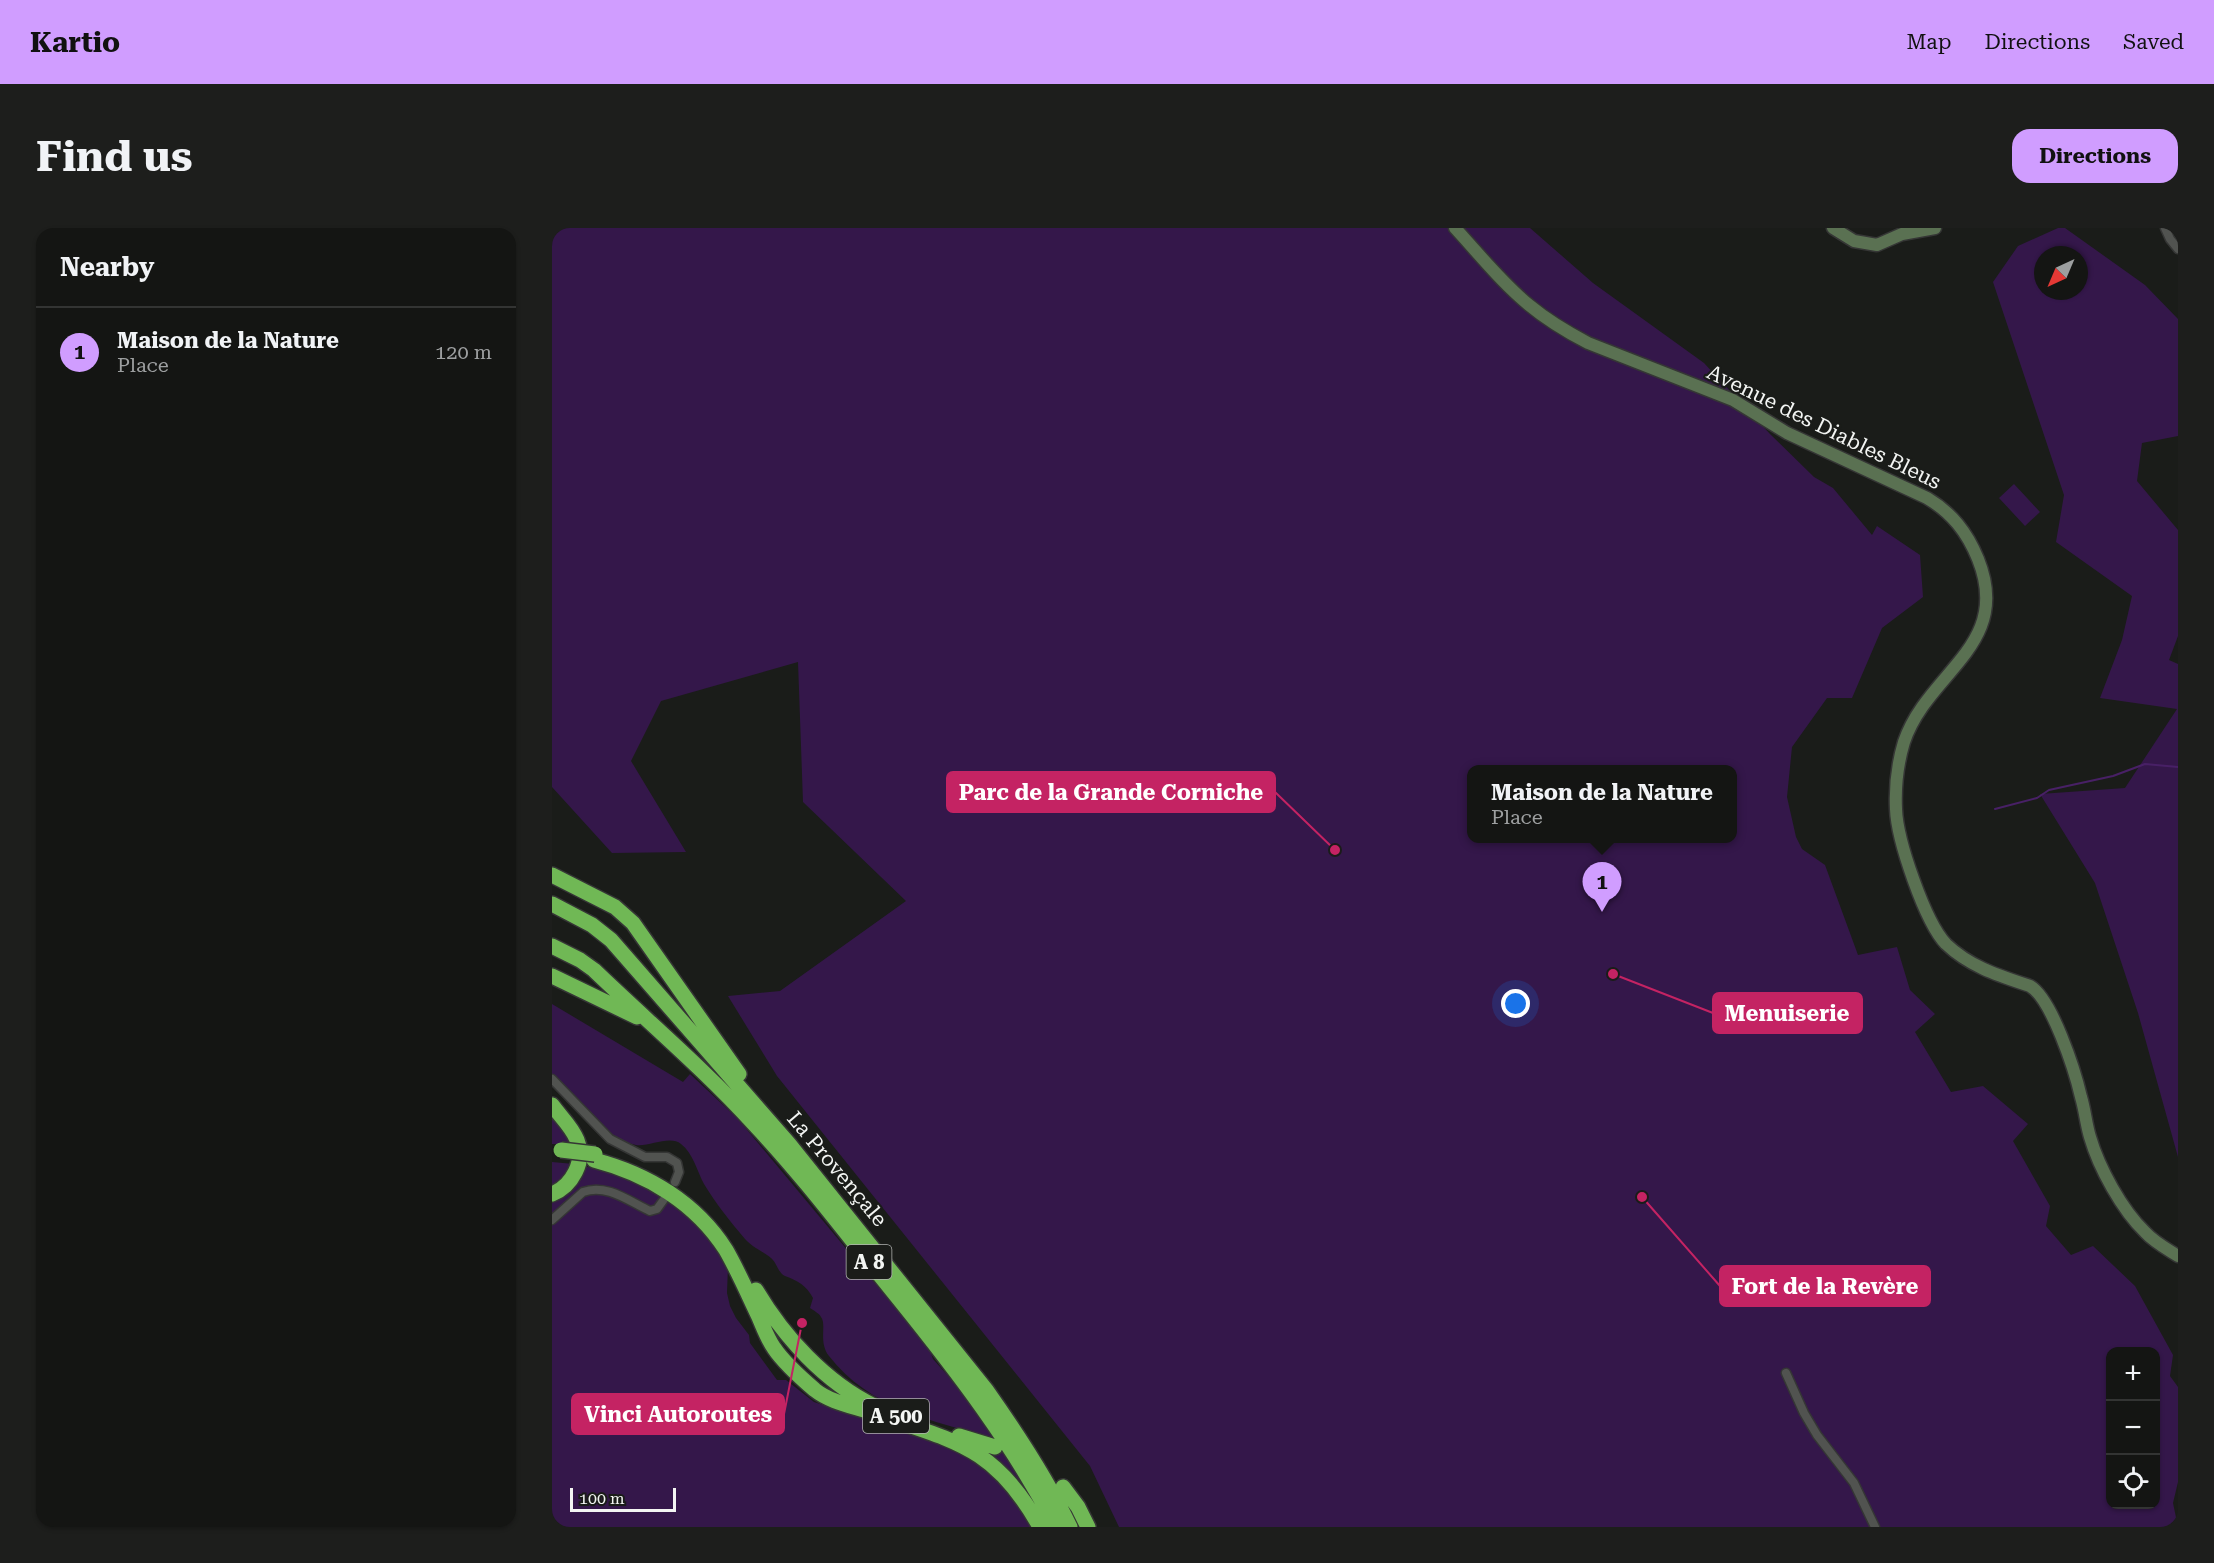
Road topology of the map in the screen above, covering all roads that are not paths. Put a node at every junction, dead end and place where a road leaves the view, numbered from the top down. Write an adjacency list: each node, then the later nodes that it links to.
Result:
1 (1455, 228): 20 (main road, Avenue des Diables Bleus)
2 (1833, 228): 3 (main road)
3 (1935, 228)
4 (2165, 228): 5 (street)
5 (2177, 248)
6 (552, 875): 13 (highway)
7 (552, 904): 13 (highway, La Provençale / A 8)
8 (552, 946): 10 (highway, La Provençale / A 8)
9 (552, 976): 10 (highway)
10 (651, 1024): 25 (highway, La Provençale / A 8)
11 (552, 1079): 16 (street)
12 (552, 1106): 17 (highway)
13 (772, 1124): 26 (highway, La Provençale / A 8)
14 (556, 1153): 15 (highway, A 500, bridge)
15 (594, 1157): 22 (highway, A 500); 24 (highway, A 500)
16 (675, 1182)
17 (552, 1194)
18 (665, 1198): 19 (street)
19 (552, 1220)
20 (2178, 1256)
21 (1786, 1373): 28 (street)
22 (995, 1447)
23 (1062, 1487): 27 (highway)
24 (1040, 1527)
25 (1056, 1527)
26 (1070, 1527)
27 (1088, 1527)
28 (1875, 1527)

